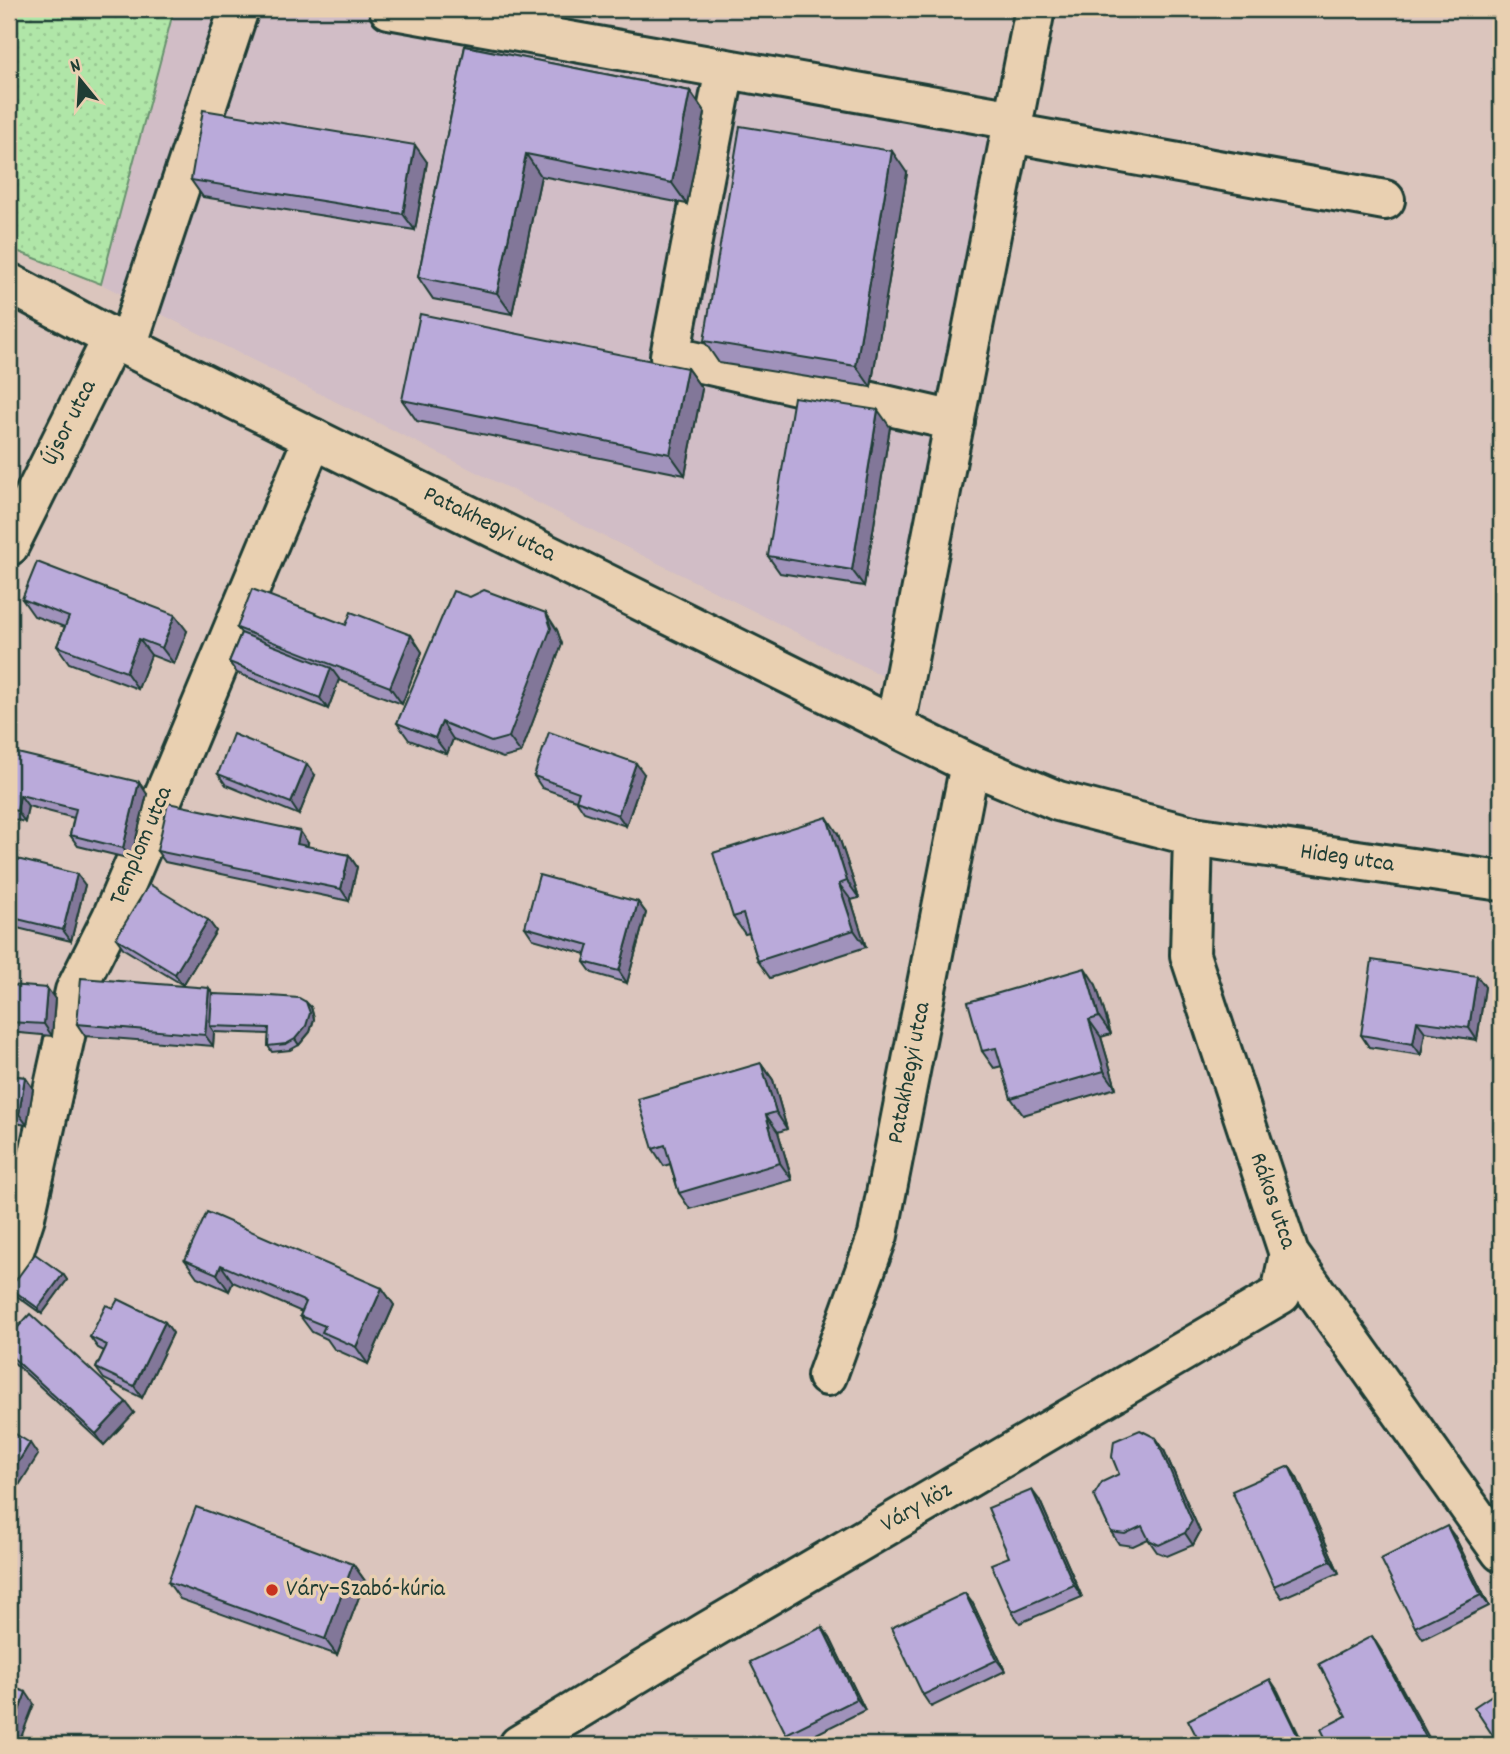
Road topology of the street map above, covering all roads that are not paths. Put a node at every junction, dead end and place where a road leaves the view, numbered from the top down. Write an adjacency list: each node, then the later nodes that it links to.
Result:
1 (239, 9): 8 (street, Újsor utca)
2 (389, 9): 4 (street)
3 (1035, 9): 5 (street)
4 (725, 69): 5 (street); 9 (street)
5 (1013, 127): 6 (street); 9 (street)
6 (1385, 200)
7 (9, 284): 8 (street, Patakhegyi utca)
8 (120, 343): 10 (street, Patakhegyi utca); 11 (street, Újsor utca)
9 (955, 421): 12 (street)
10 (313, 438): 12 (street, Patakhegyi utca); 17 (street, Templom utca)
11 (9, 546)
12 (895, 726): 13 (street, Patakhegyi utca)
13 (970, 764): 14 (street, Patakhegyi utca); 18 (street, Patakhegyi utca)
14 (1193, 836): 15 (street, Hideg utca); 16 (street, Rákos utca)
15 (1501, 881)
16 (1289, 1254): 19 (street, Rákos utca); 20 (street, Váry köz)
17 (9, 1266)
18 (827, 1376)
19 (1501, 1552)
20 (519, 1745)

